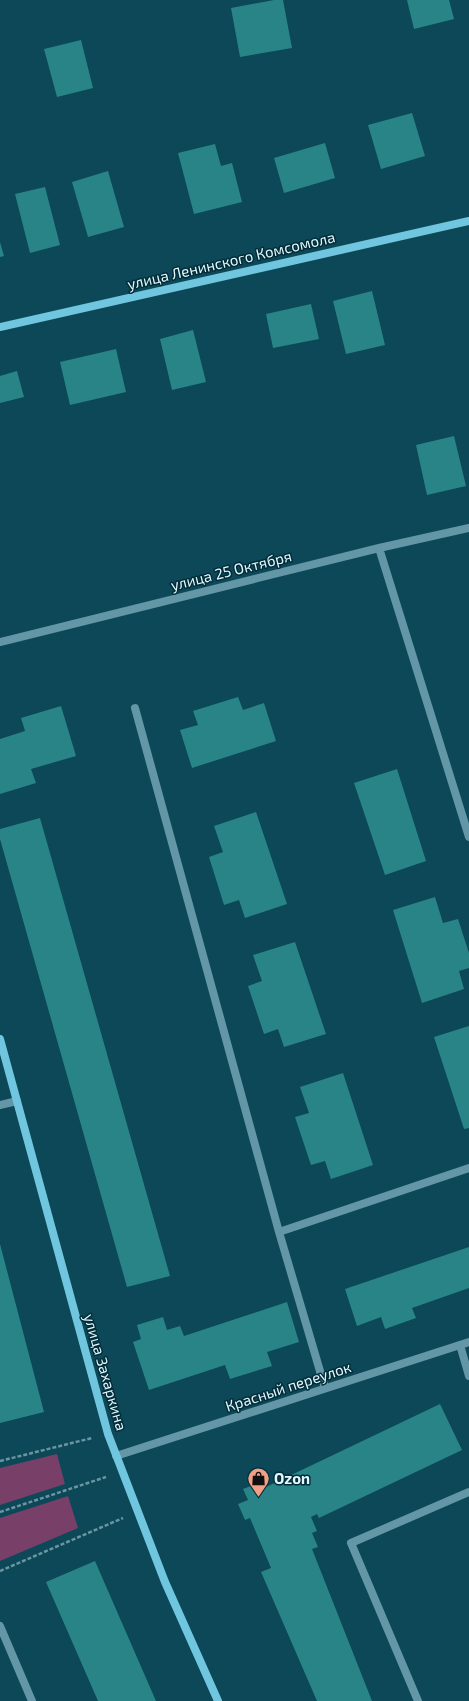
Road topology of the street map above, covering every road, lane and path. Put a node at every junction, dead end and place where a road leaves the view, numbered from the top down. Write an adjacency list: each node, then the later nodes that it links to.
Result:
1 (469, 221): 2 (street, улица Ленинского Комсомола)
2 (0, 327)
3 (469, 528): 4 (street, улица 25 Октября)
4 (379, 548): 5 (street, улица 25 Октября); 7 (street)
5 (0, 642)
6 (135, 708): 12 (street)
7 (469, 837)
8 (0, 1039): 9 (street, улица Захаркина)
9 (17, 1101): 10 (street); 17 (street, улица Захаркина)
10 (0, 1106)
11 (469, 1168): 12 (street)
12 (279, 1232): 16 (street)
13 (469, 1342): 14 (street, Красный переулок)
14 (460, 1345): 15 (street); 16 (street, Красный переулок)
15 (469, 1376)
16 (325, 1388): 18 (street, Красный переулок)
17 (108, 1434): 18 (street, улица Захаркина); 19 (path)
18 (116, 1456): 20 (street, улица Захаркина)
19 (0, 1461)
20 (122, 1471): 22 (path); 23 (street, улица Захаркина)
21 (469, 1492): 28 (street)
22 (0, 1512)
23 (138, 1512): 24 (path); 27 (street, улица Захаркина)
24 (0, 1570)
25 (0, 1626): 26 (street)
26 (32, 1701)
27 (218, 1701)
28 (418, 1701)

